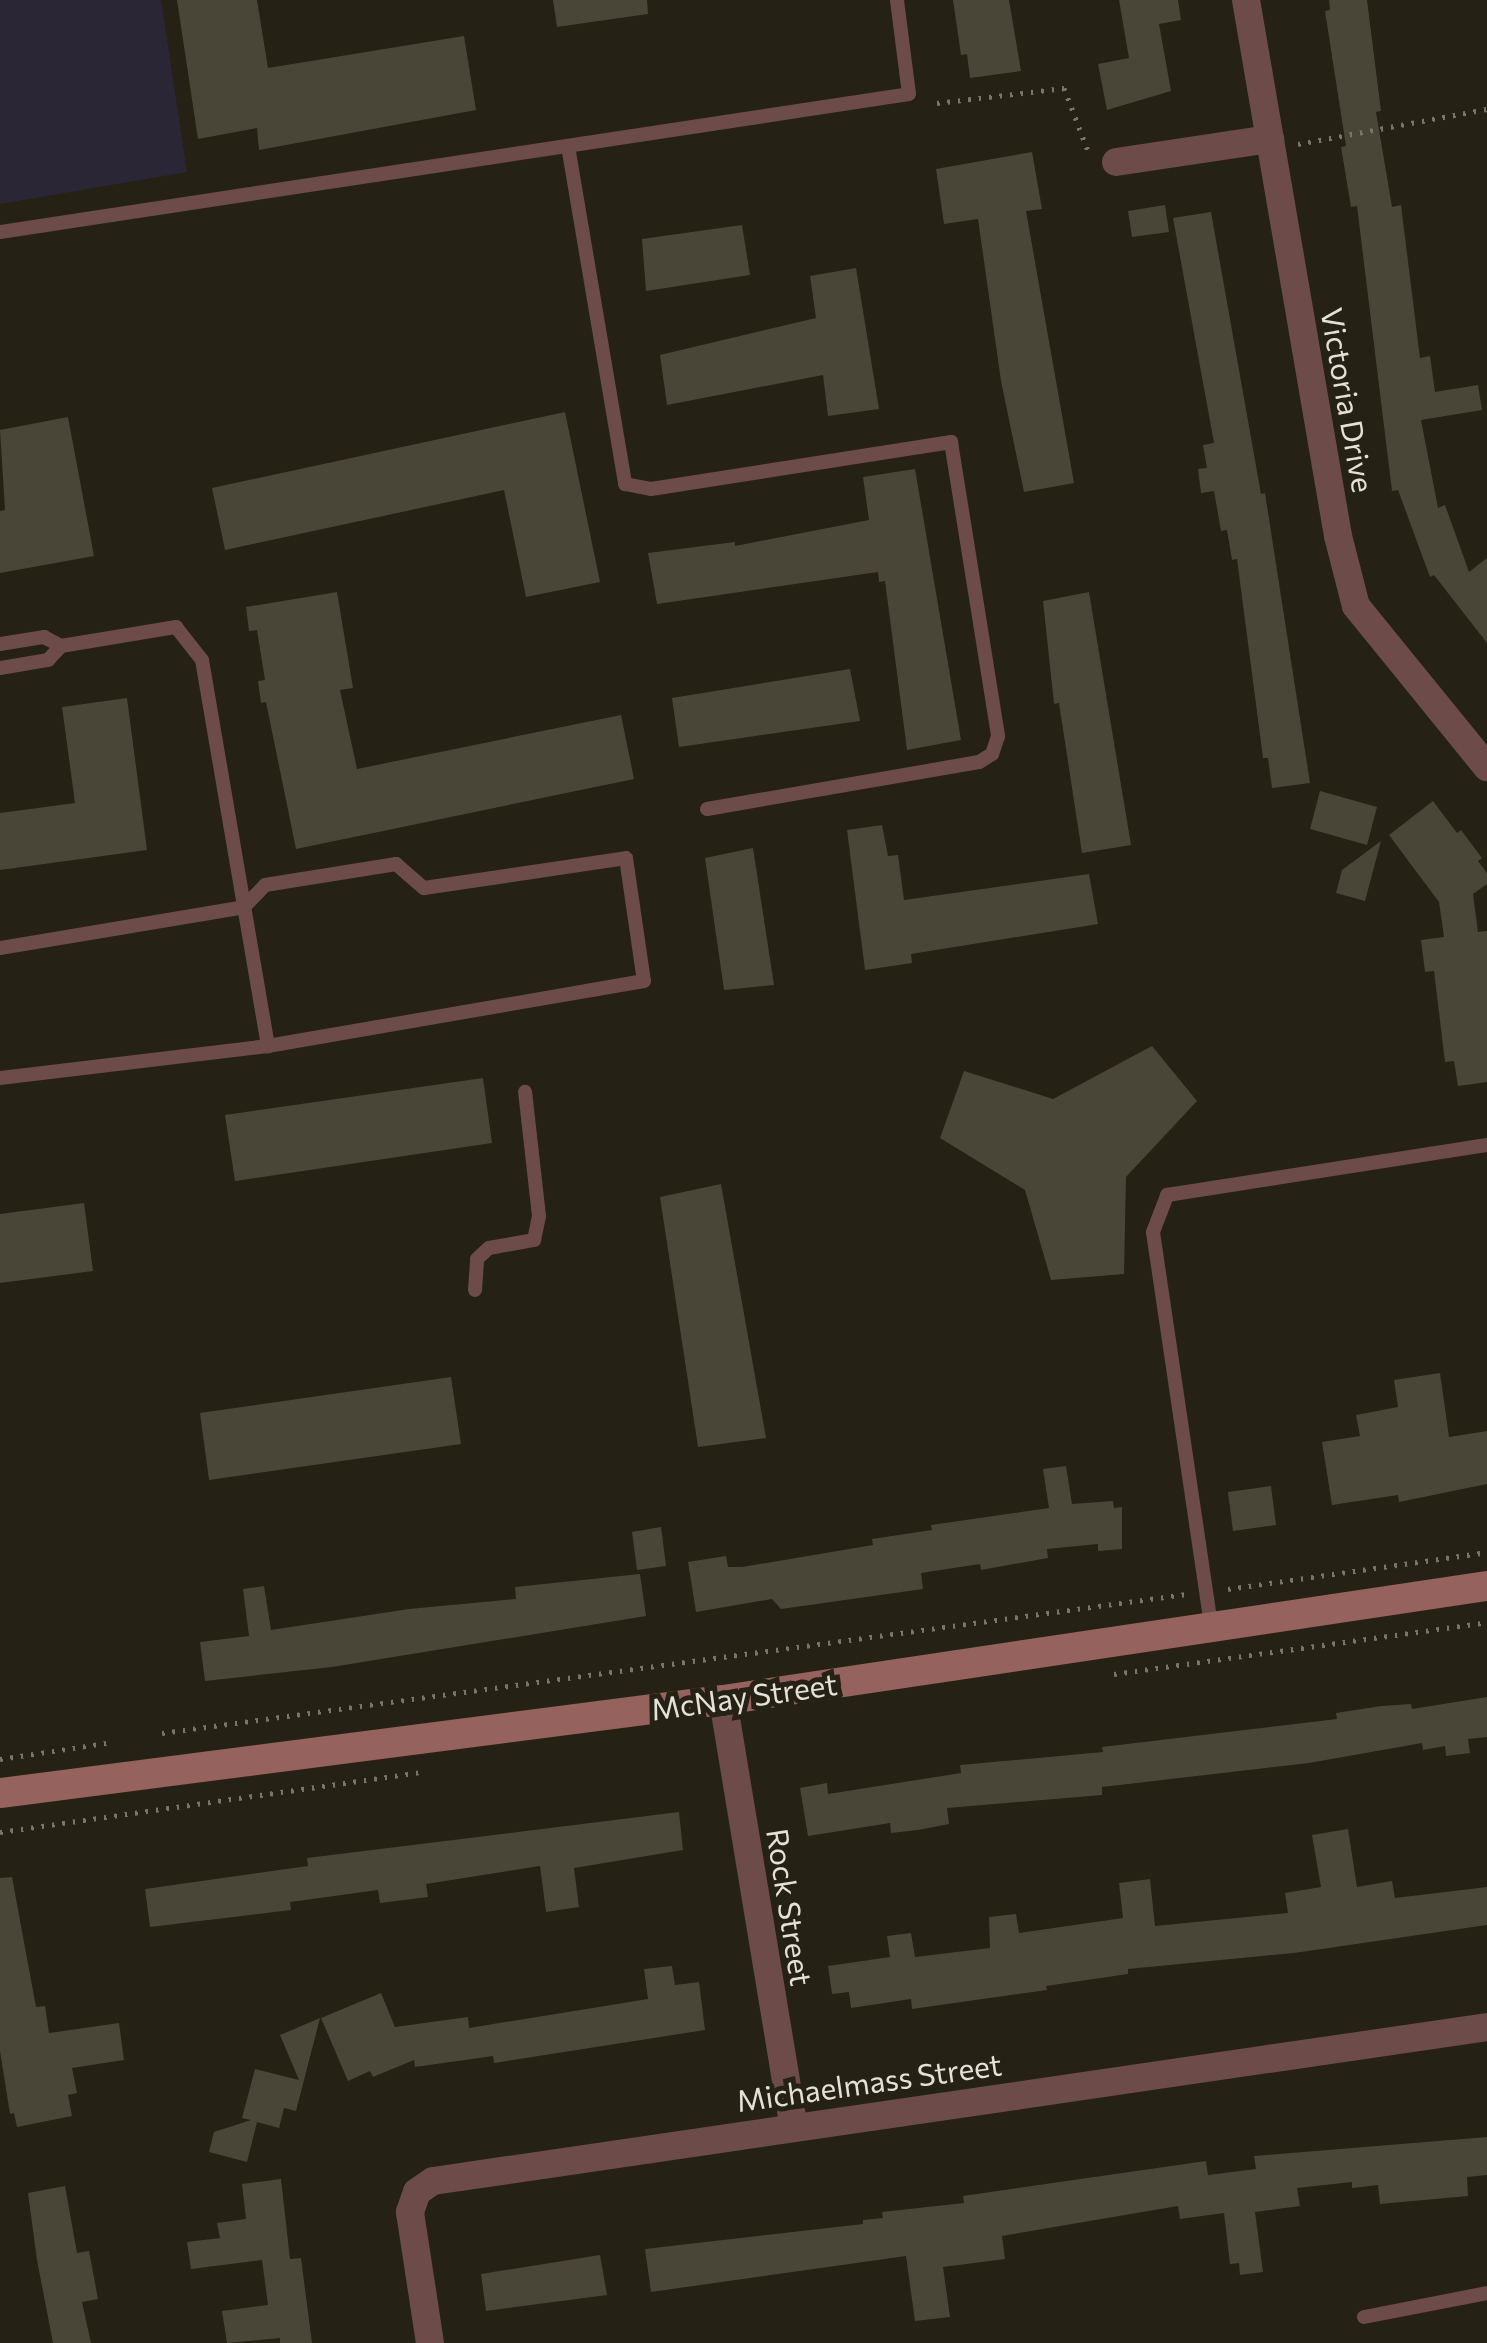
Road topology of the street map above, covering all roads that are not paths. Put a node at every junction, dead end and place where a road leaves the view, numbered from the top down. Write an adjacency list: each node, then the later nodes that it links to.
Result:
1 (897, 0): 4 (lane)
2 (1246, 0): 3 (street, Victoria Drive)
3 (1280, 142): 5 (street); 10 (street, Victoria Drive)
4 (568, 146): 6 (lane); 11 (lane)
5 (1116, 162)
6 (0, 232)
7 (0, 644): 8 (lane)
8 (62, 646): 9 (lane); 12 (lane)
9 (0, 668)
10 (1487, 768)
11 (706, 809)
12 (244, 907): 13 (lane); 14 (lane); 14 (lane)
13 (0, 948)
14 (268, 1046): 15 (lane)
15 (0, 1078)
16 (525, 1092): 18 (lane)
17 (1487, 1145): 20 (lane)
18 (475, 1290)
19 (1487, 1586): 20 (street, McNay Street)
20 (1212, 1625): 21 (street, McNay Street)
21 (722, 1700): 22 (street, McNay Street); 24 (street, Rock Street)
22 (0, 1793)
23 (1487, 2027): 24 (street, Michaelmass Street)
24 (793, 2125): 27 (street, Michaelmass Street)
25 (1487, 2293): 26 (lane)
26 (1364, 2316)
27 (430, 2343)

